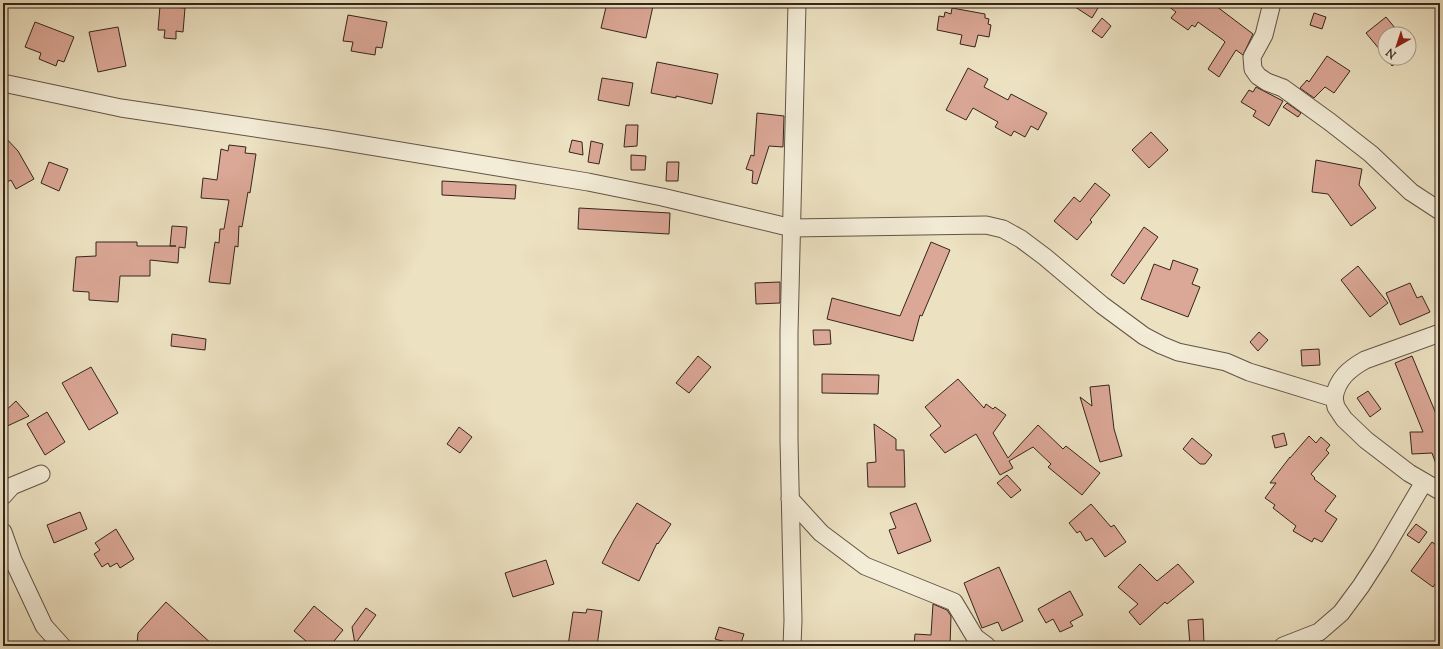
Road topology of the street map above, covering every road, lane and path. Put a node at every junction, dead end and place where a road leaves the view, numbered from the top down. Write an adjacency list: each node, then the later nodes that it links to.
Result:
1 (797, 3): 5 (street)
2 (1272, 3): 4 (street)
3 (3, 83): 5 (street)
4 (1440, 211)
5 (792, 228): 7 (street); 12 (street)
6 (1440, 333): 7 (street)
7 (1334, 398): 9 (street)
8 (41, 474): 11 (street)
9 (1424, 482): 10 (street); 17 (street)
10 (1440, 491)
11 (3, 496)
12 (790, 499): 15 (street); 16 (street)
13 (3, 532): 14 (street)
14 (62, 646)
15 (792, 646)
16 (987, 646)
17 (1283, 646)

